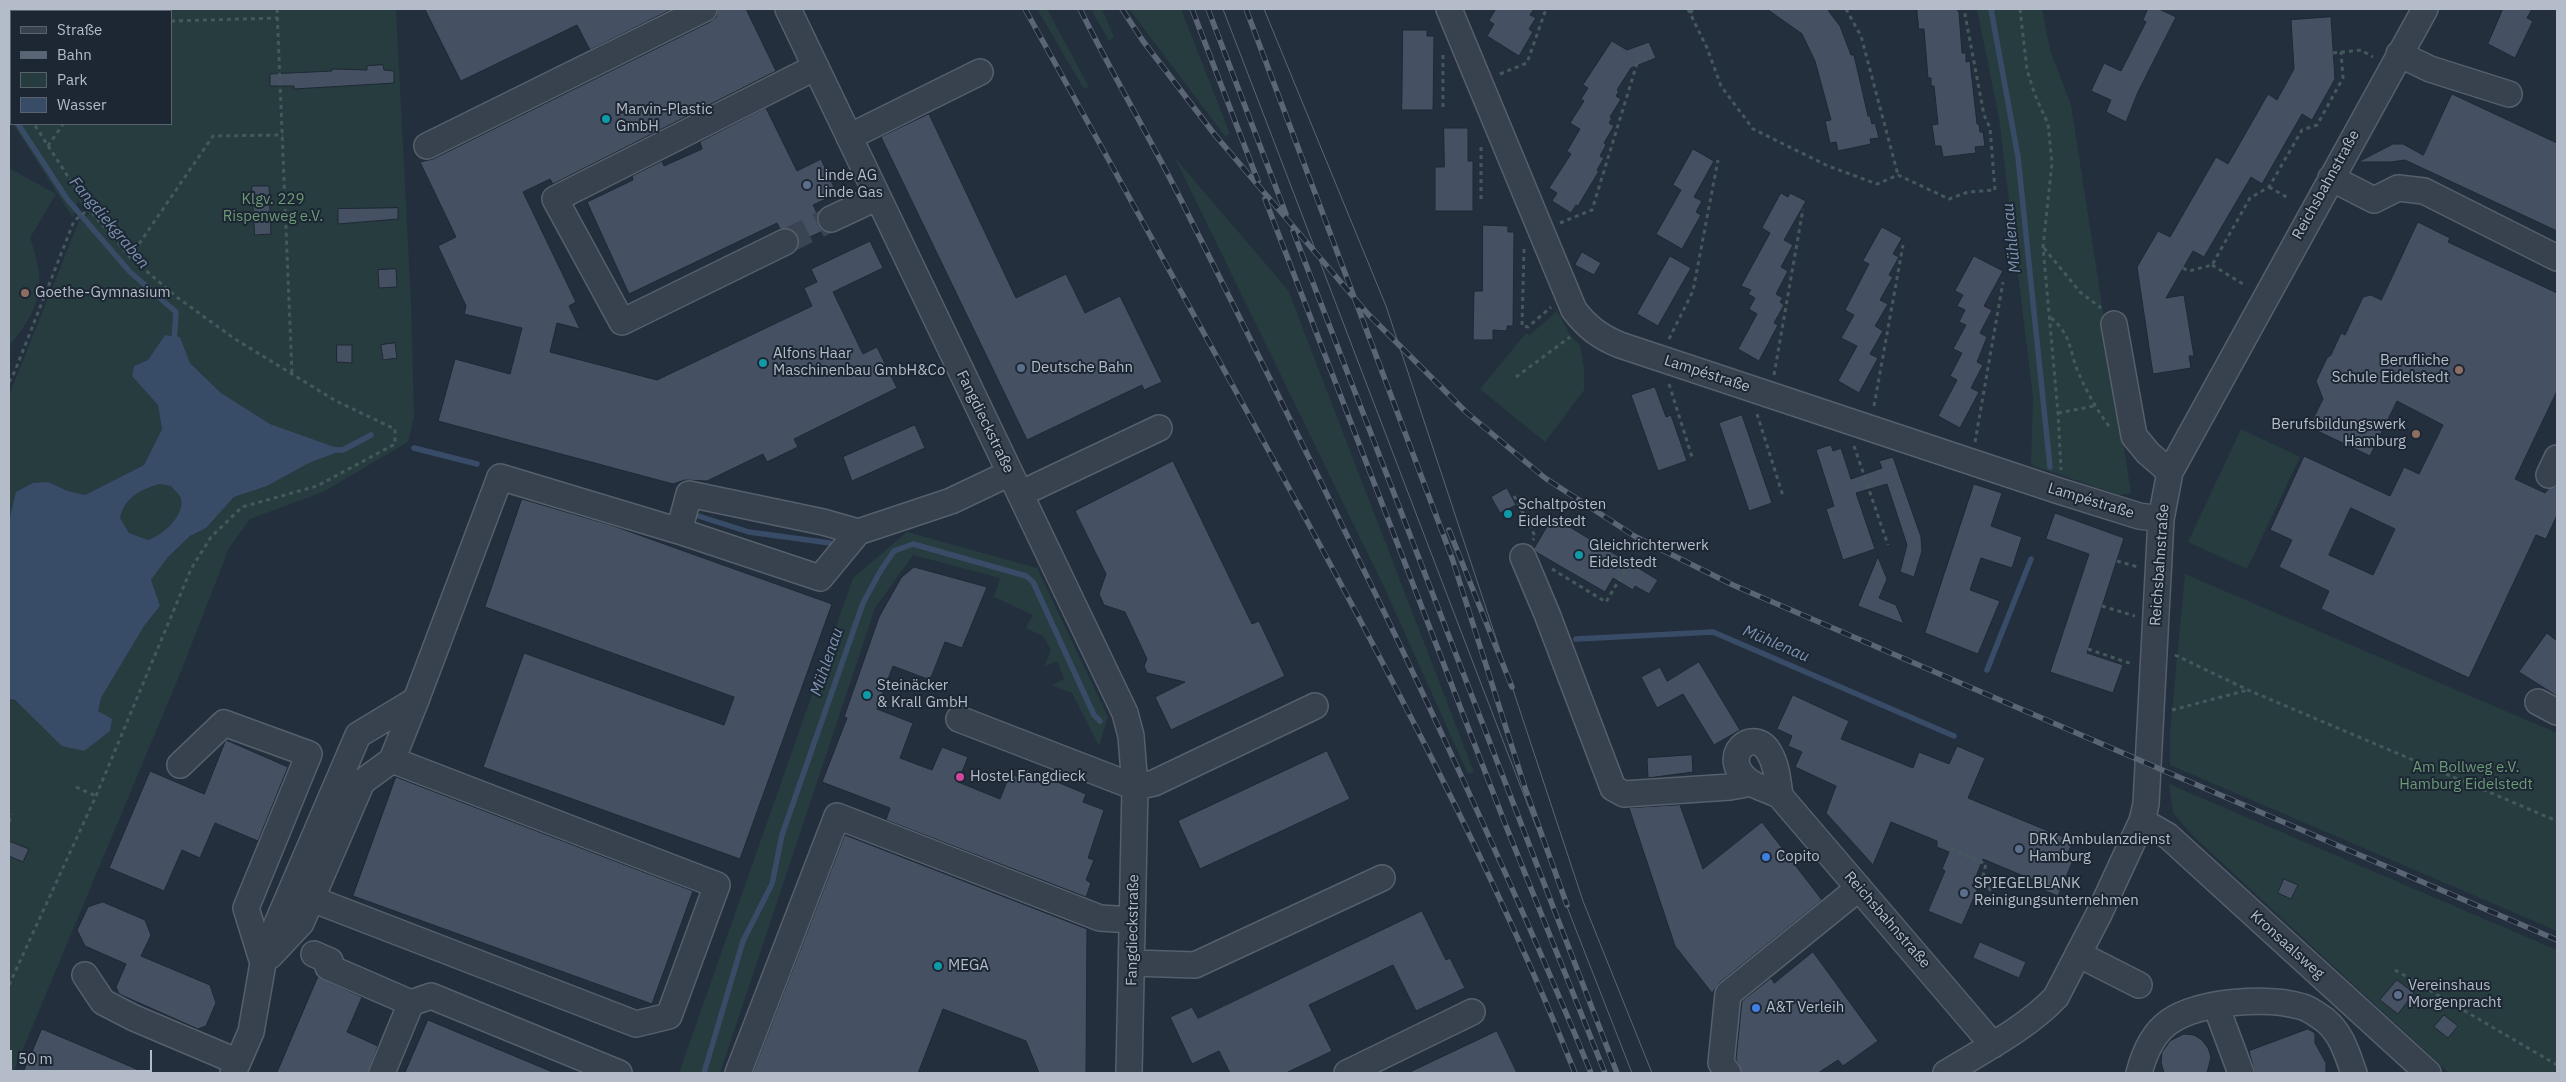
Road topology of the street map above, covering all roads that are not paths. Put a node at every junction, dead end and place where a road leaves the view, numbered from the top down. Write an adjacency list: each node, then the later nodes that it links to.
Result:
1 (704, 9): 10 (street)
2 (788, 9): 6 (street, Fangdieckstraße)
3 (1449, 9): 20 (street, Lampéstraße)
4 (2425, 9): 5 (street, Reichsbahnstraße)
5 (2399, 54): 8 (street); 11 (street, Reichsbahnstraße)
6 (816, 67): 9 (street, Fangdieckstraße); 14 (street)
7 (980, 72): 9 (street)
8 (2509, 94)
9 (849, 137): 12 (street, Fangdieckstraße)
10 (427, 146)
11 (2331, 178): 15 (street); 18 (street, Reichsbahnstraße)
12 (878, 197): 13 (street); 19 (street, Fangdieckstraße)
13 (831, 219)
14 (786, 242)
15 (2557, 258)
16 (2114, 324): 18 (street)
17 (1159, 428): 19 (street)
18 (2170, 472): 20 (street, Reichsbahnstraße)
19 (1015, 484): 22 (street); 30 (street, Fangdieckstraße)
20 (2161, 518): 32 (street, Reichsbahnstraße)
21 (679, 531): 22 (street); 22 (street); 24 (street)
22 (858, 532)
23 (1523, 558): 29 (street)
24 (416, 700): 27 (street); 39 (street)
25 (1315, 706): 30 (street)
26 (959, 719): 30 (street)
27 (392, 760): 35 (street); 35 (street)
28 (180, 765): 39 (street)
29 (1752, 783): 31 (street, Reichsbahnstraße); 31 (street, Reichsbahnstraße)
30 (1135, 788): 36 (street, Fangdieckstraße)
31 (1780, 796): 34 (street, Reichsbahnstraße)
32 (2142, 821): 38 (street, Reichsbahnstraße); 58 (street, Kronsaalsweg)
33 (1382, 878): 40 (street)
34 (1859, 888): 46 (street, Reichsbahnstraße); 53 (street)
35 (312, 899): 39 (street)
36 (1132, 920): 40 (street, Fangdieckstraße); 50 (street)
37 (314, 954): 43 (street)
38 (2078, 954): 42 (street); 46 (street, Reichsbahnstraße)
39 (263, 963): 47 (street)
40 (1133, 963): 51 (street, Fangdieckstraße)
41 (85, 975): 47 (street)
42 (2139, 985)
43 (411, 1003): 48 (street); 49 (street)
44 (2216, 1006): 55 (street); 56 (street); 57 (street)
45 (1472, 1012): 52 (street)
46 (1993, 1044): 54 (street, Reichsbahnstraße)
47 (236, 1068)
48 (382, 1073)
49 (619, 1073)
50 (738, 1073)
51 (1130, 1073)
52 (1346, 1073)
53 (1728, 1073)
54 (1946, 1073)
55 (2139, 1073)
56 (2241, 1073)
57 (2354, 1073)
58 (2428, 1073)

